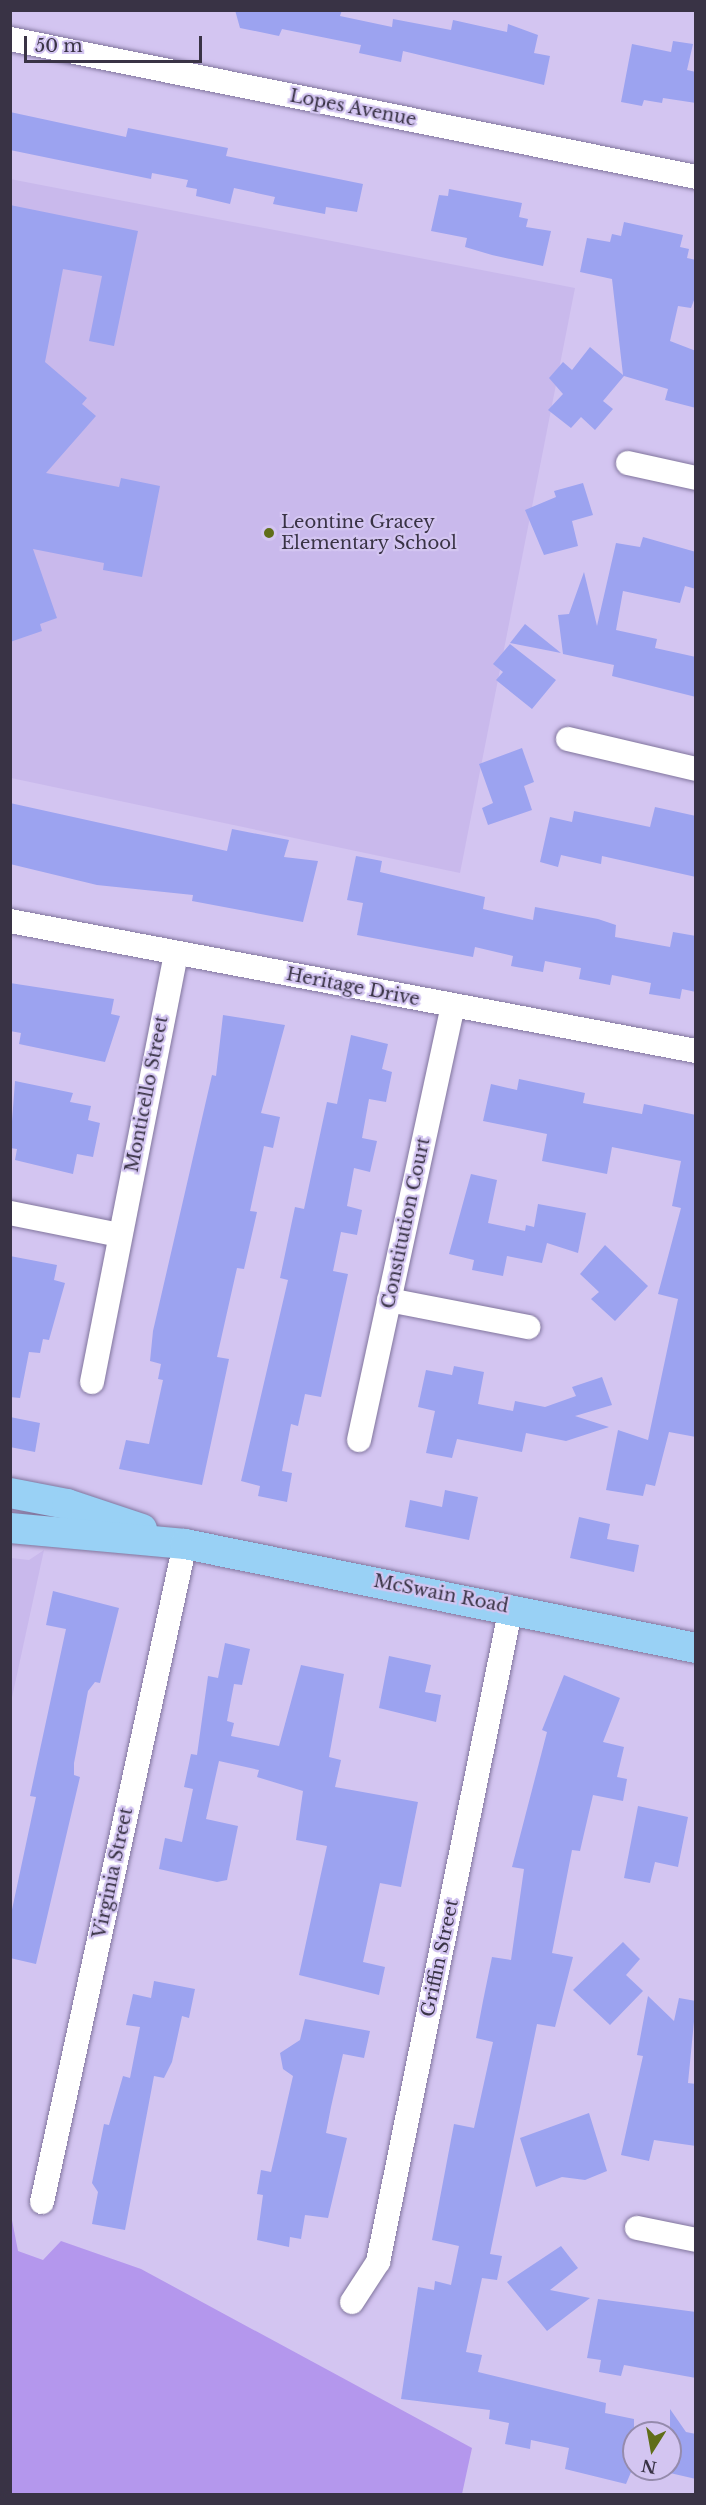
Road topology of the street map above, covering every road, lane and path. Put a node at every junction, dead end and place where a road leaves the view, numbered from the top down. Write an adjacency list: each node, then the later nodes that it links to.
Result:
1 (10, 39): 2 (street, Lopes Avenue)
2 (696, 177)
3 (628, 463): 4 (street)
4 (696, 478)
5 (568, 739): 6 (street)
6 (696, 769)
7 (10, 921): 8 (street, Heritage Drive)
8 (176, 953): 9 (street, Heritage Drive); 12 (street, Monticello Street)
9 (453, 1006): 10 (street, Heritage Drive); 13 (street, Constitution Court)
10 (696, 1051)
11 (10, 1213): 12 (street)
12 (119, 1235): 15 (street, Monticello Street)
13 (389, 1300): 14 (street); 16 (street, Constitution Court)
14 (528, 1327)
15 (92, 1382)
16 (359, 1440)
17 (10, 1493): 19 (main road, McSwain Road)
18 (10, 1528): 19 (main road, McSwain Road)
19 (185, 1544): 20 (main road, McSwain Road); 22 (street, Virginia Street)
20 (511, 1607): 21 (main road, McSwain Road); 25 (street, Griffin Street)
21 (696, 1648)
22 (42, 2202)
23 (637, 2228): 24 (street)
24 (696, 2240)
25 (352, 2302)

